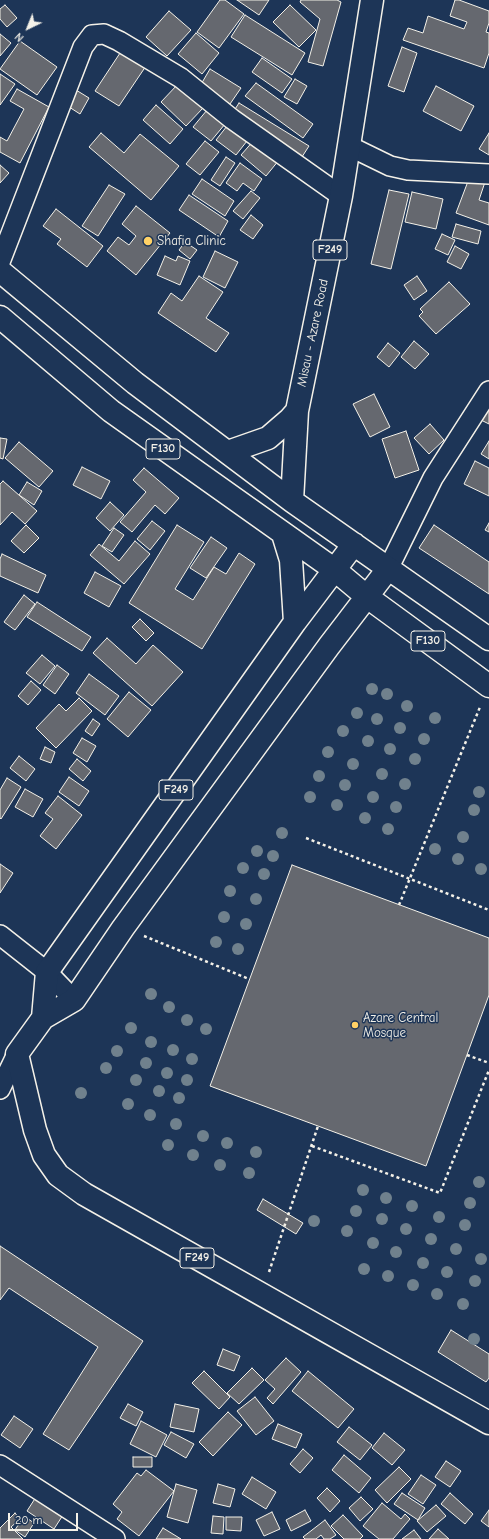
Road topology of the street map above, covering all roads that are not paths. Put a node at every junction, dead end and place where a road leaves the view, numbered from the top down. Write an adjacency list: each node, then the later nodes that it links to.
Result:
1 (372, 0): 2 (main road, Misau - Azare Road / F249)
2 (349, 146): 3 (street); 4 (main road, Misau - Azare Road / F249)
3 (489, 174)
4 (341, 196): 5 (street); 9 (main road, Misau - Azare Road / F249)
5 (0, 262)
6 (0, 271): 10 (main road, F130)
7 (0, 317): 12 (main road, F130)
8 (489, 391): 14 (street)
9 (297, 412): 10 (main road); 11 (main road, Misau - Azare Road / F249)
10 (228, 452): 11 (main road, F130)
11 (292, 501): 13 (main road, F130)
12 (283, 534): 15 (main road, F130); 17 (main road)
13 (354, 544): 14 (main road, F130); 15 (main road, F249)
14 (388, 569): 16 (main road, F249); 18 (main road, F130)
15 (335, 570): 16 (main road, F130); 17 (main road, F249)
16 (366, 596): 19 (main road, F130); 22 (main road, F249)
17 (295, 622): 21 (main road, F249)
18 (489, 639)
19 (489, 686)
20 (0, 935): 21 (street)
21 (47, 972): 22 (street); 23 (main road)
22 (74, 1000): 23 (main road, F249)
23 (43, 1018): 24 (main road, F249)
24 (17, 1054): 25 (street); 26 (main road, F249)
25 (0, 1089)
26 (489, 1423)
27 (0, 1465): 28 (street)
28 (114, 1539)

